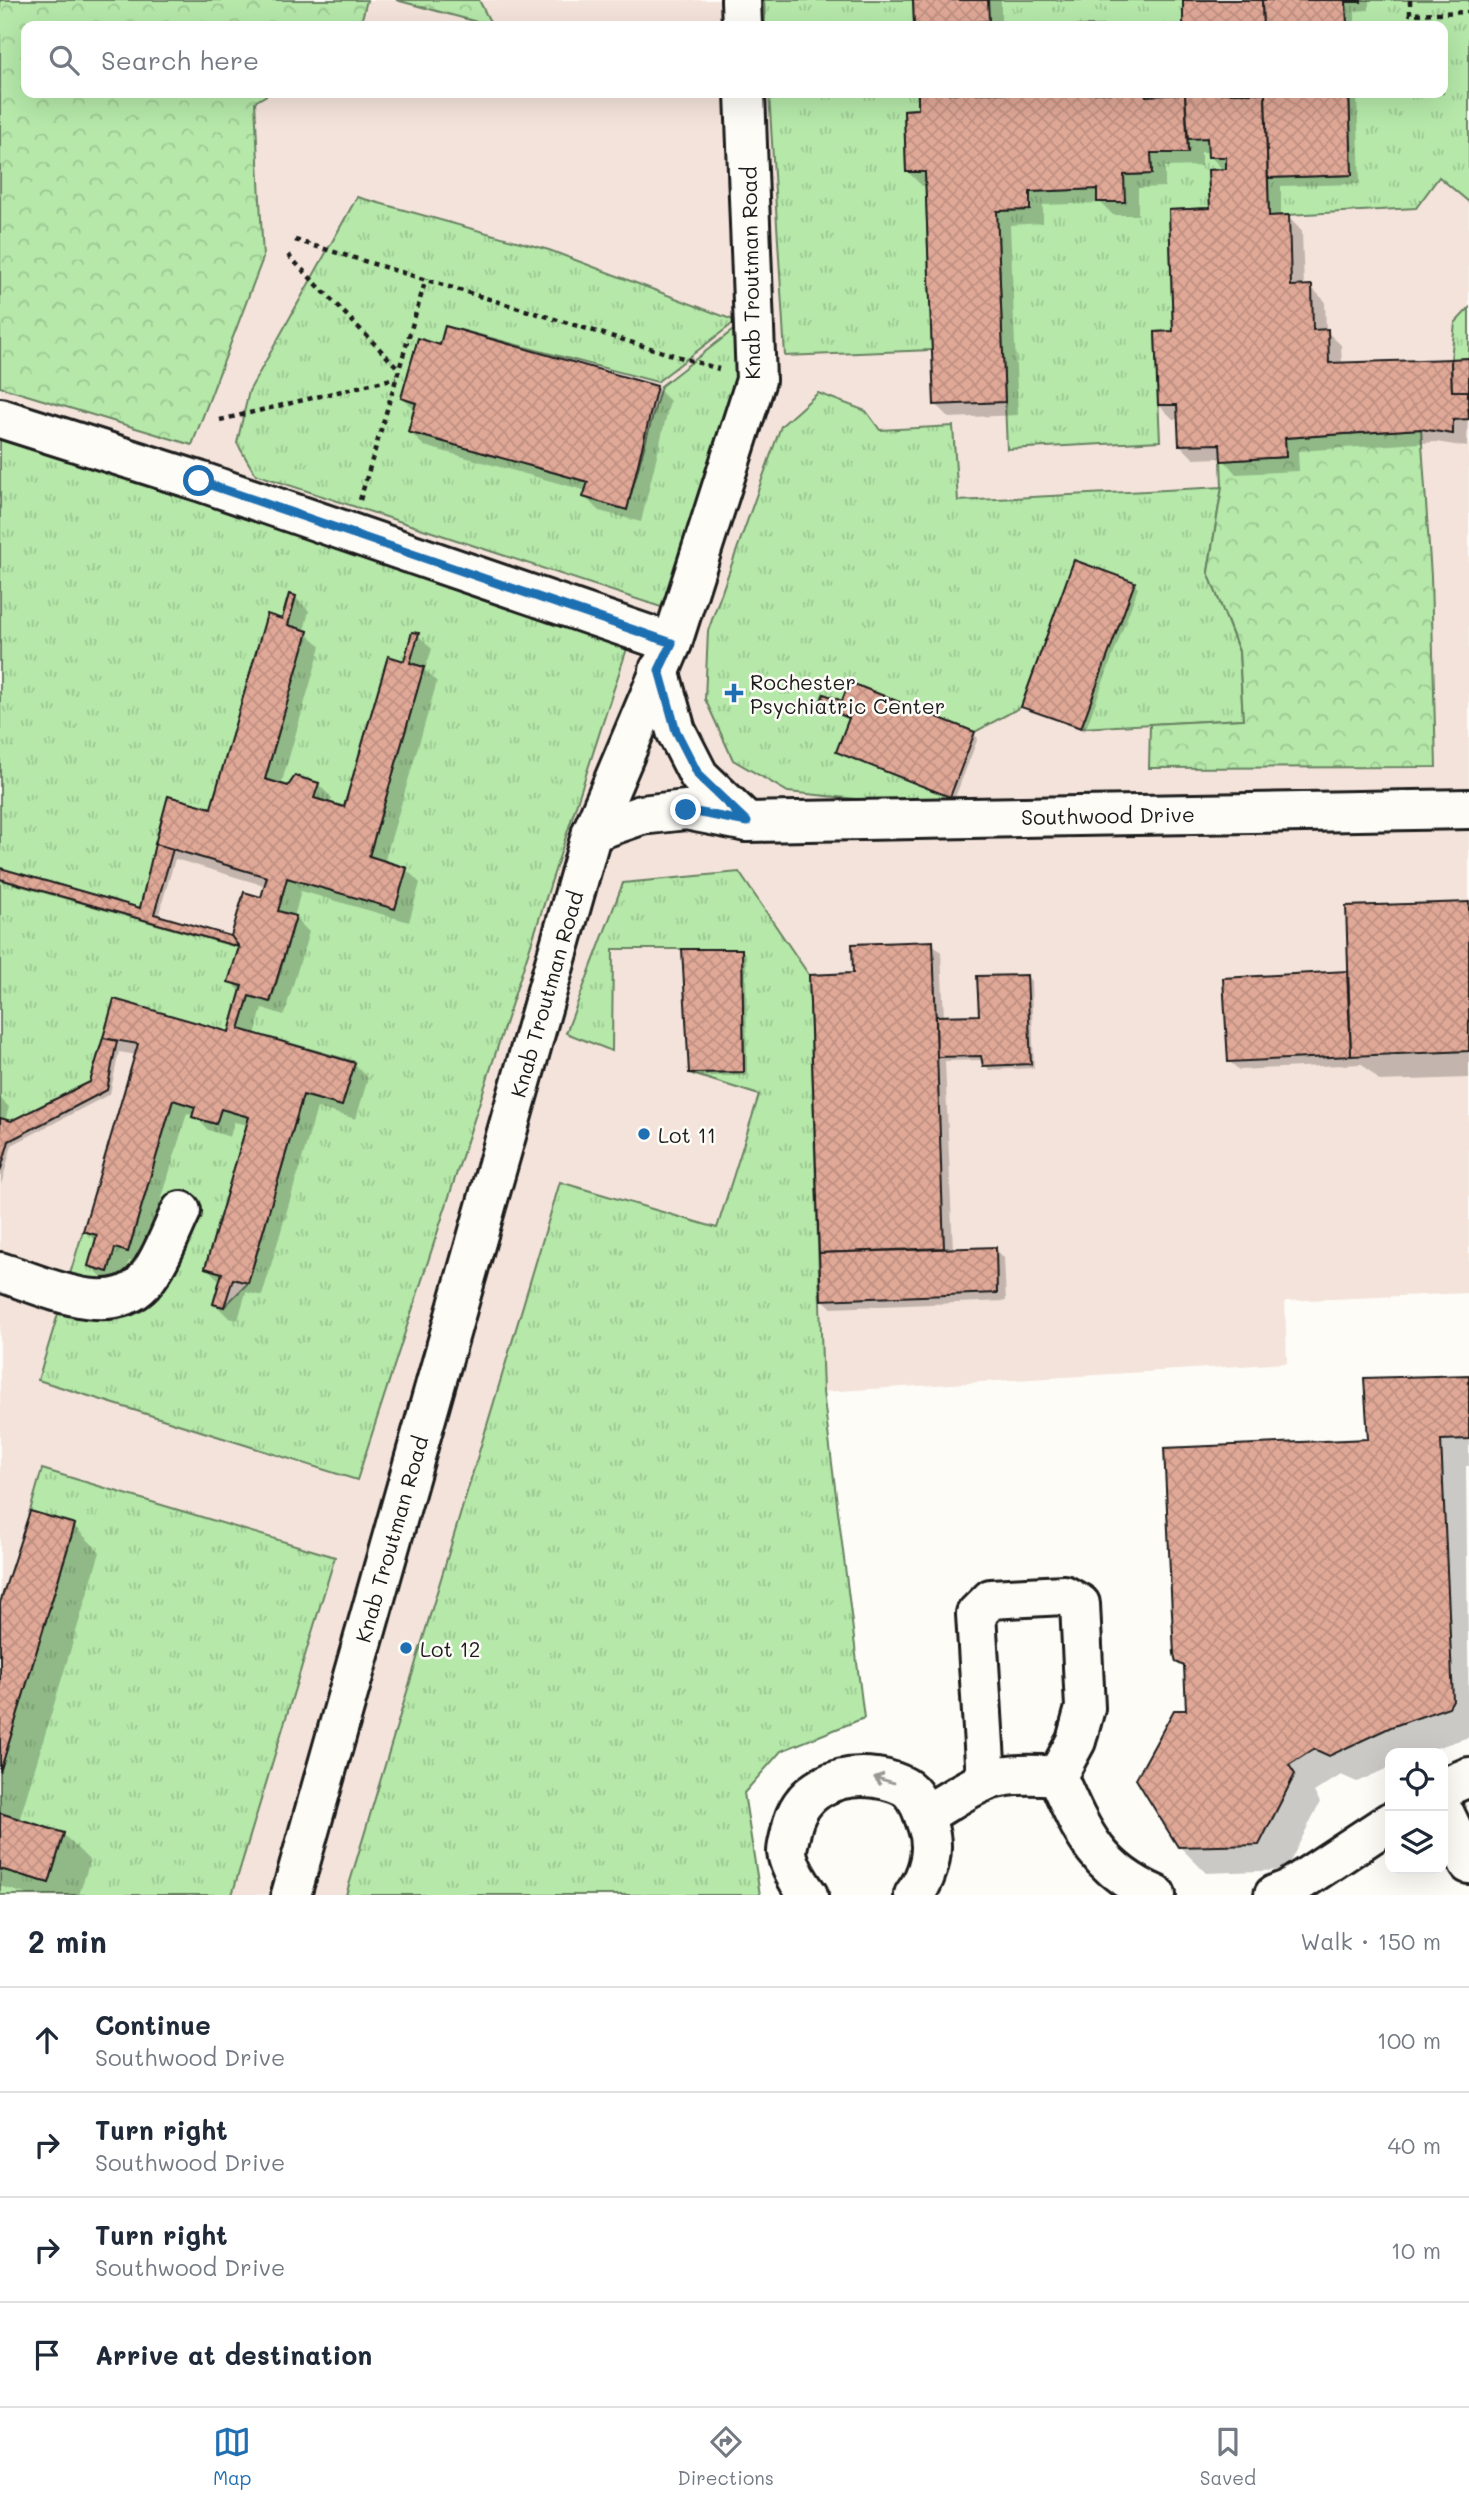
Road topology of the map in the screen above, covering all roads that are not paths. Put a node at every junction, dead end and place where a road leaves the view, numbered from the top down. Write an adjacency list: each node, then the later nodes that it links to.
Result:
1 (741, 0): 2 (street)
2 (742, 21)
3 (745, 98): 5 (street, Knab Troutman Road)
4 (0, 418): 5 (street)
5 (665, 657): 7 (street); 8 (street, Knab Troutman Road)
6 (1469, 809): 7 (street, Southwood Drive)
7 (747, 822): 8 (street, Southwood Drive)
8 (592, 832): 19 (street, Knab Troutman Road)
9 (181, 1211): 10 (street)
10 (0, 1272)
11 (1057, 1776): 13 (street); 13 (street); 22 (street)
12 (1469, 1777): 14 (street)
13 (986, 1779): 16 (street)
14 (1448, 1786)
15 (1443, 1811): 18 (street)
16 (924, 1816): 20 (street, one-way to 20); 21 (street)
17 (1385, 1825): 23 (street)
18 (1469, 1864)
19 (290, 1895)
20 (808, 1895)
21 (914, 1895)
22 (1156, 1895)
23 (1274, 1895)

